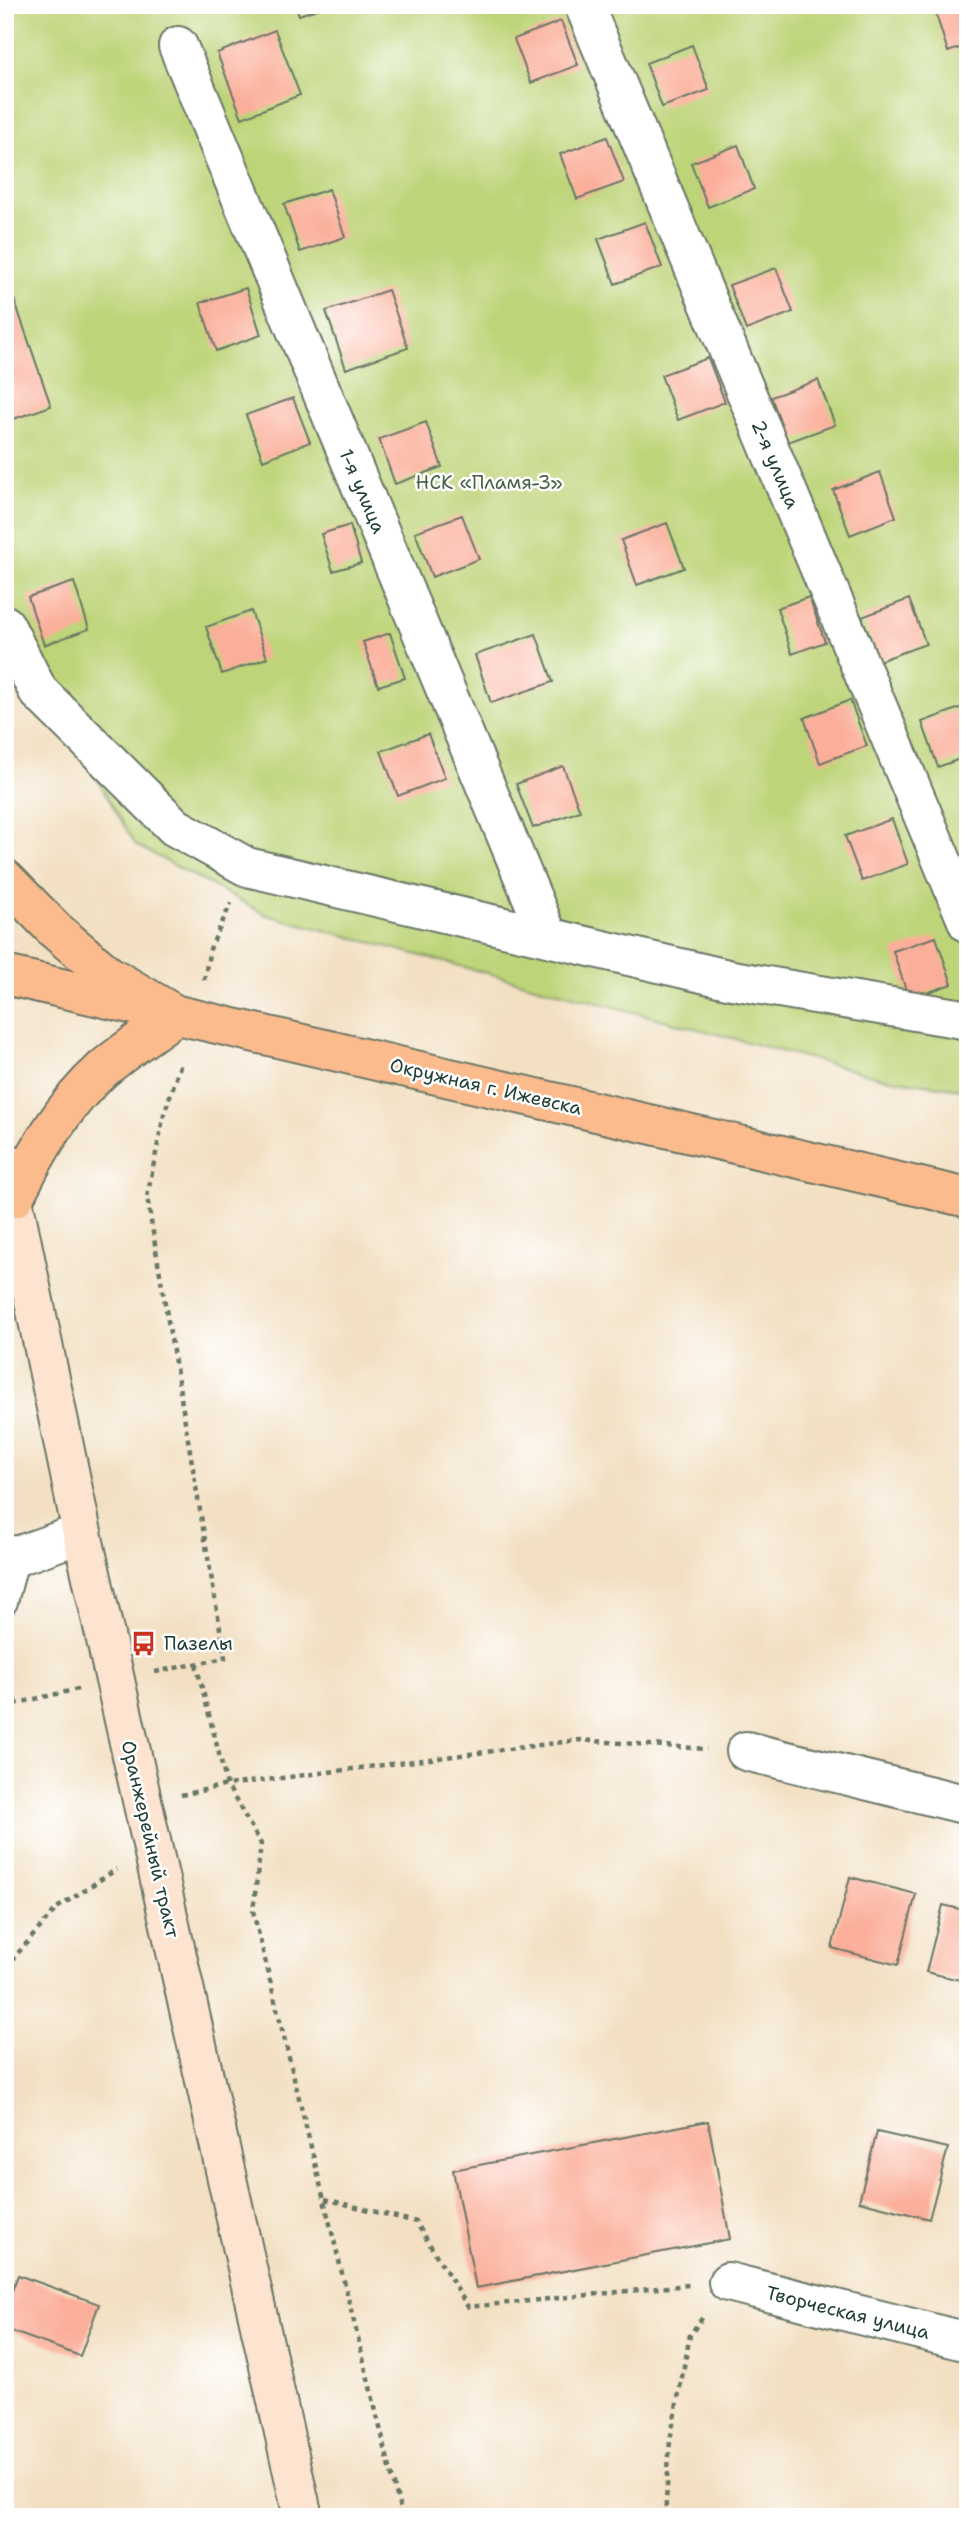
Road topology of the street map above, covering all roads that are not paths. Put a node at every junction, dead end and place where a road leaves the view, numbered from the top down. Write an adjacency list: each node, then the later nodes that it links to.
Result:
1 (584, 5): 5 (street, 2-я улица)
2 (178, 46): 6 (street, 1-я улица)
3 (5, 625): 6 (street)
4 (5, 879): 8 (main road)
5 (968, 923)
6 (548, 936): 9 (street)
7 (5, 975): 8 (main road, Окружная г. Ижевска)
8 (186, 1017): 11 (main road); 12 (main road, Окружная г. Ижевска)
9 (968, 1020)
10 (5, 1161): 11 (street, Оранжерейный тракт)
11 (10, 1191): 13 (street, Оранжерейный тракт)
12 (968, 1198)
13 (82, 1533): 14 (street); 20 (street, Оранжерейный тракт)
14 (11, 1555): 15 (lane)
15 (5, 1602)
16 (746, 1751): 17 (street)
17 (968, 1805)
18 (728, 2282): 19 (street, Творческая улица)
19 (968, 2342)
20 (303, 2517)

